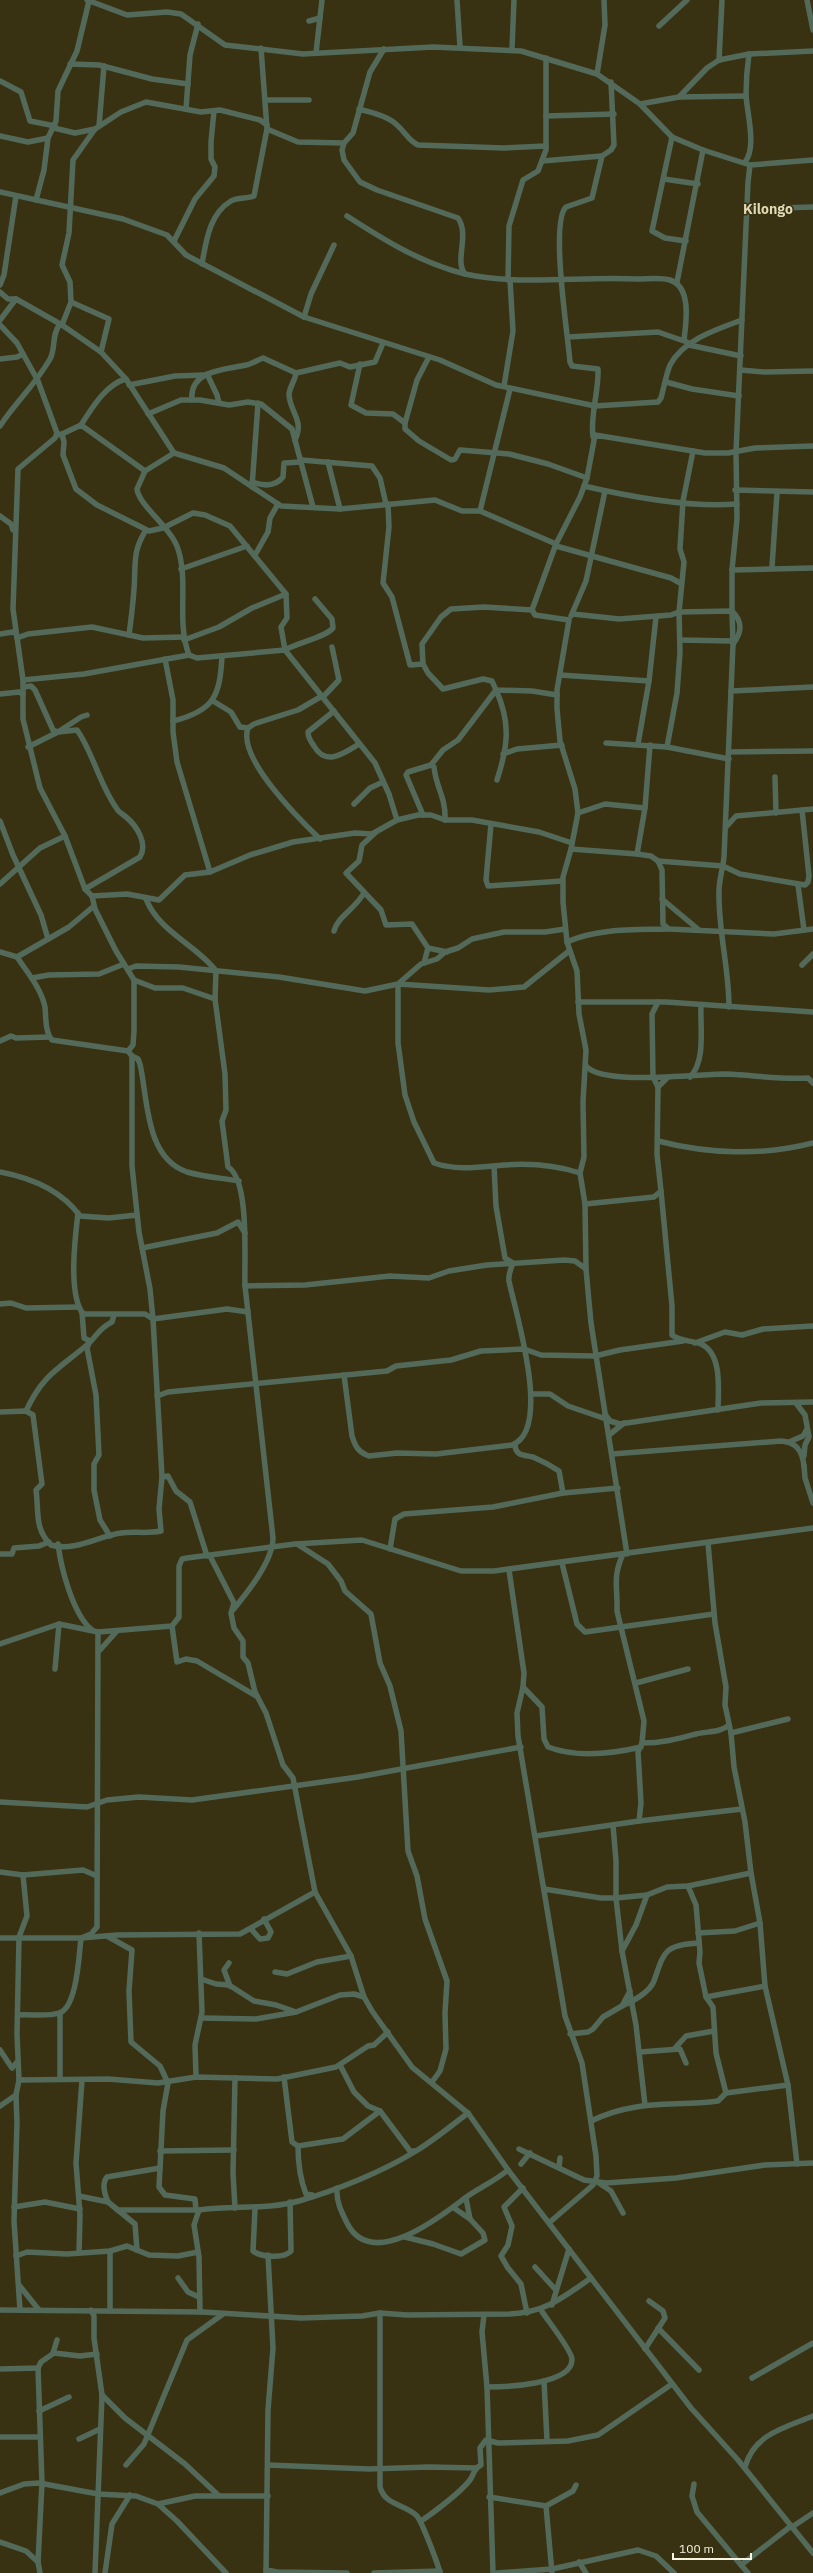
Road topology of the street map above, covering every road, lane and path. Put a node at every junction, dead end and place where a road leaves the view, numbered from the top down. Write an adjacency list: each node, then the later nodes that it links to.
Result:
1 (322, 0): 9 (street)
2 (456, 0): 14 (street)
3 (514, 0): 17 (street)
4 (604, 0): 25 (street)
5 (687, 0): 12 (street)
6 (722, 0): 22 (street)
7 (807, 0): 13 (street)
8 (88, 1): 11 (street); 23 (street)
9 (320, 18): 10 (street); 19 (street)
10 (309, 21)
11 (198, 24): 15 (street); 28 (street)
12 (660, 26)
13 (813, 30)
14 (460, 47): 16 (street); 17 (street)
15 (261, 48): 19 (street); 31 (street)
16 (384, 49): 19 (street); 35 (street)
17 (512, 49): 21 (street)
18 (813, 51): 20 (street)
19 (316, 53)
20 (749, 54): 22 (street); 29 (street)
21 (546, 58): 25 (street); 38 (street)
22 (719, 60): 30 (street)
23 (70, 64): 24 (street); 39 (street)
24 (104, 66): 28 (street); 41 (street)
25 (598, 74): 27 (street)
26 (0, 81): 39 (street)
27 (611, 82): 33 (street); 37 (street)
28 (188, 84): 34 (street)
29 (746, 96): 30 (street); 51 (street)
30 (679, 97): 33 (street)
31 (266, 100): 32 (street); 40 (street)
32 (309, 100)
33 (640, 104): 43 (street)
34 (186, 109): 36 (street); 41 (street)
35 (359, 109): 45 (street); 46 (street)
36 (214, 110): 40 (street); 61 (street)
37 (614, 114): 38 (street); 48 (street)
38 (546, 116): 46 (street)
39 (54, 127): 41 (street); 44 (street)
40 (267, 127): 45 (street); 64 (street)
41 (97, 128): 58 (street)
42 (0, 136): 44 (street)
43 (672, 137): 47 (street); 52 (street)
44 (48, 138): 56 (street)
45 (344, 143): 65 (street)
46 (546, 146): 50 (street)
47 (703, 150): 51 (street); 53 (street)
48 (602, 156): 50 (street); 67 (street)
49 (813, 160): 51 (street)
50 (542, 161): 66 (street)
51 (748, 164): 59 (street)
52 (664, 180): 53 (street); 62 (street)
53 (698, 184): 62 (street)
54 (0, 192): 55 (street)
55 (16, 196): 56 (street); 69 (street)
56 (36, 200): 58 (street)
57 (813, 207): 59 (street)
58 (70, 208): 61 (street); 72 (street)
59 (746, 209): 75 (street)
60 (346, 216): 65 (street)
61 (174, 241): 64 (street)
62 (686, 241): 68 (street)
63 (334, 245): 73 (street)
64 (202, 264): 73 (street)
65 (465, 274): 66 (street)
66 (509, 280): 67 (street); 96 (street)
67 (561, 281): 68 (street); 78 (street)
68 (677, 282): 79 (street)
69 (0, 285)
70 (0, 292): 71 (street)
71 (16, 299): 74 (street); 77 (street)
72 (71, 302): 77 (street); 82 (street)
73 (304, 317): 80 (street)
74 (0, 320)
75 (742, 320): 81 (street); 84 (street)
76 (0, 325): 83 (street)
77 (61, 325): 82 (street); 93 (street)
78 (568, 336): 79 (street); 102 (street)
79 (684, 340): 81 (street)
80 (383, 343): 85 (street); 87 (street)
81 (690, 344): 84 (street); 94 (street)
82 (101, 352): 92 (street)
83 (23, 354): 86 (street); 93 (street)
84 (741, 356): 88 (street)
85 (429, 357): 96 (street); 105 (street)
86 (0, 359)
87 (360, 364): 90 (street); 105 (street)
88 (740, 370): 89 (street); 98 (street)
89 (813, 370)
90 (296, 373): 91 (street); 109 (street)
91 (206, 374): 95 (street); 99 (street); 101 (street)
92 (126, 379): 95 (street); 106 (street)
93 (38, 381): 104 (street); 107 (street)
94 (666, 382): 98 (street); 102 (street)
95 (129, 385): 103 (street)
96 (504, 386): 97 (street)
97 (510, 389): 102 (street); 111 (street)
98 (739, 396): 113 (street)
99 (192, 400): 101 (street); 103 (street)
100 (258, 403): 101 (street); 109 (street); 119 (street)
101 (219, 404)
102 (596, 406): 108 (street)
103 (148, 414): 114 (street)
104 (1, 421)
105 (405, 423): 111 (street)
106 (81, 425): 107 (street); 117 (street)
107 (59, 433): 134 (street); 135 (street)
108 (593, 437): 112 (street); 118 (street)
109 (295, 440): 115 (street)
110 (813, 446): 113 (street)
111 (496, 452): 118 (street); 131 (street)
112 (693, 452): 113 (street); 125 (street)
113 (736, 452): 122 (street)
114 (174, 453): 117 (street); 119 (street)
115 (301, 461): 116 (street); 119 (street); 129 (street)
116 (328, 462): 127 (street); 130 (street)
117 (146, 471): 133 (street)
118 (587, 478): 120 (street)
119 (252, 484): 126 (street)
120 (584, 486): 121 (street); 136 (street)
121 (605, 490): 125 (street); 139 (street)
122 (735, 490): 124 (street); 128 (street)
123 (813, 492): 124 (street)
124 (777, 493): 140 (street)
125 (683, 501): 128 (street); 144 (street)
126 (278, 504): 129 (street); 138 (street)
127 (387, 504): 130 (street); 131 (street); 164 (street)
128 (737, 504): 143 (street)
129 (313, 508): 130 (street)
130 (340, 510)
131 (480, 511): 136 (street)
132 (0, 516): 135 (street)
133 (166, 526): 134 (street); 137 (street); 142 (street)
134 (146, 530): 154 (street)
135 (14, 535): 155 (street)
136 (556, 545): 139 (street); 147 (street)
137 (247, 546): 138 (street); 142 (street)
138 (255, 555): 145 (street)
139 (592, 555): 144 (street); 150 (street)
140 (772, 567): 141 (street); 143 (street)
141 (813, 568)
142 (181, 569): 156 (street)
143 (732, 570): 148 (street)
144 (680, 583): 149 (street)
145 (286, 594): 156 (street); 160 (street)
146 (315, 599): 160 (street)
147 (532, 610): 152 (street); 164 (street)
148 (732, 611): 149 (street); 158 (street); 158 (street)
149 (679, 612): 151 (street); 157 (street)
150 (573, 614): 151 (street); 152 (street)
151 (656, 617): 167 (street)
152 (569, 620): 165 (street)
153 (0, 634): 155 (street)
154 (129, 635): 155 (street); 156 (street)
155 (16, 636): 166 (street)
156 (184, 639): 161 (street)
157 (680, 640): 158 (street); 188 (street)
158 (732, 642): 171 (street)
159 (332, 647): 175 (street)
160 (285, 650): 162 (street); 175 (street)
161 (189, 655): 162 (street); 163 (street)
162 (222, 656): 176 (street)
163 (165, 660): 166 (street); 179 (street)
164 (423, 664): 170 (street)
165 (560, 675): 167 (street); 174 (street)
166 (24, 680): 168 (street)
167 (649, 681): 184 (street)
168 (24, 686): 173 (street); 181 (street)
169 (813, 687): 171 (street)
170 (496, 690): 174 (street); 190 (street); 192 (street)
171 (731, 691): 191 (street)
172 (0, 694): 173 (street)
173 (22, 694): 187 (street)
174 (557, 695): 185 (street)
175 (323, 696): 177 (street); 180 (street)
176 (213, 701): 179 (street); 180 (street)
177 (334, 711): 183 (street); 183 (street)
178 (87, 715): 181 (street)
179 (173, 721): 218 (street)
180 (248, 728): 212 (street)
181 (58, 732): 187 (street); 222 (street)
182 (606, 743): 184 (street)
183 (359, 744): 195 (street)
184 (638, 744): 186 (street)
185 (562, 745): 190 (street); 201 (street)
186 (650, 745): 188 (street); 197 (street)
187 (28, 747): 211 (street)
188 (667, 747): 191 (street)
189 (813, 751): 191 (street)
190 (503, 754): 194 (street)
191 (729, 756): 198 (street)
192 (431, 765): 203 (street); 206 (street)
193 (775, 778): 202 (street)
194 (497, 780)
195 (384, 782): 196 (street); 205 (street)
196 (354, 804)
197 (645, 808): 201 (street); 214 (street)
198 (725, 809): 204 (street); 209 (street)
199 (813, 809): 200 (street)
200 (802, 810): 202 (street); 221 (street)
201 (578, 812): 213 (street)
202 (776, 813): 204 (street)
203 (422, 815): 205 (street); 206 (street)
204 (736, 816): 209 (street)
205 (397, 820): 210 (street)
206 (445, 820): 208 (street)
207 (0, 821): 216 (street)
208 (491, 824): 213 (street); 219 (street)
209 (725, 828): 217 (street)
210 (376, 833): 212 (street); 223 (street)
211 (65, 836): 216 (street); 222 (street)
212 (320, 839): 218 (street)
213 (572, 846): 214 (street); 219 (street)
214 (637, 854): 215 (street)
215 (658, 861): 217 (street); 226 (street)
216 (20, 865): 220 (street); 236 (street)
217 (724, 866): 221 (street); 234 (street)
218 (210, 872): 225 (street)
219 (562, 881): 232 (street)
220 (0, 884)
221 (798, 885): 229 (street)
222 (85, 889): 224 (street)
223 (364, 893): 231 (street); 238 (street)
224 (92, 896): 225 (street); 227 (street)
225 (146, 899): 247 (street)
226 (662, 899): 228 (street); 233 (street)
227 (94, 906): 236 (street); 246 (street)
228 (669, 929): 233 (street); 235 (street)
229 (804, 930): 230 (street); 234 (street)
230 (813, 930)
231 (334, 931)
232 (566, 931): 235 (street); 237 (street); 241 (street)
233 (699, 931): 234 (street)
234 (722, 932): 255 (street)
235 (583, 936): 237 (street)
236 (48, 939): 243 (street)
237 (568, 942): 239 (street)
238 (428, 948): 241 (street); 244 (street)
239 (569, 951): 250 (street); 252 (street)
240 (0, 952): 243 (street)
241 (447, 952): 244 (street)
242 (813, 954): 245 (street)
243 (17, 956): 248 (street)
244 (424, 963): 250 (street)
245 (802, 965)
246 (126, 966): 247 (street); 248 (street); 249 (street)
247 (216, 972): 250 (street); 251 (street)
248 (32, 978): 257 (street)
249 (134, 980): 251 (street); 259 (street)
250 (398, 984): 269 (street)
251 (215, 999): 272 (street)
252 (578, 1002): 253 (street); 261 (street)
253 (658, 1002): 254 (street); 262 (street)
254 (701, 1006): 255 (street); 263 (street)
255 (729, 1008): 256 (street)
256 (813, 1012)
257 (49, 1037): 258 (street); 259 (street)
258 (0, 1041)
259 (128, 1052): 260 (street)
260 (132, 1056): 272 (street); 278 (street)
261 (586, 1066): 262 (street); 271 (street)
262 (653, 1076): 264 (street); 266 (street)
263 (690, 1077): 264 (street); 265 (street)
264 (666, 1078): 266 (street)
265 (813, 1083)
266 (658, 1087): 267 (street)
267 (658, 1141): 268 (street); 273 (street)
268 (813, 1143)
269 (494, 1166): 271 (street); 281 (street)
270 (0, 1172): 277 (street)
271 (580, 1173): 276 (street)
272 (239, 1181): 279 (street)
273 (661, 1191): 274 (street); 275 (street)
274 (654, 1197): 275 (street); 276 (street)
275 (662, 1202): 290 (street)
276 (585, 1204): 282 (street)
277 (78, 1213): 278 (street); 285 (street)
278 (137, 1217): 280 (street)
279 (246, 1235): 280 (street); 283 (street)
280 (142, 1248): 288 (street)
281 (513, 1263): 282 (street); 283 (street); 293 (street)
282 (586, 1269): 294 (street)
283 (245, 1286): 286 (street)
284 (0, 1304): 285 (street)
285 (80, 1310): 287 (street); 291 (street)
286 (248, 1312): 288 (street); 296 (street)
287 (114, 1315): 288 (street); 291 (street)
288 (153, 1319): 298 (street)
289 (813, 1326): 292 (street)
290 (683, 1340): 292 (street); 294 (street)
291 (90, 1341): 302 (street); 318 (street)
292 (695, 1343): 301 (street)
293 (524, 1349): 294 (street); 295 (street); 297 (street)
294 (595, 1356): 305 (street)
295 (344, 1375): 296 (street); 310 (street)
296 (257, 1384): 298 (street); 323 (street)
297 (532, 1394): 305 (street); 310 (street)
298 (157, 1396): 313 (street)
299 (796, 1403): 300 (street); 301 (street); 304 (street)
300 (813, 1403): 304 (street)
301 (718, 1410): 306 (street)
302 (26, 1411): 303 (street); 319 (street)
303 (0, 1412)
304 (805, 1415): 307 (street)
305 (605, 1416): 306 (street); 308 (street)
306 (624, 1423): 308 (street)
307 (807, 1428): 309 (street); 312 (street)
308 (609, 1435): 311 (street)
309 (789, 1442): 311 (street); 312 (street)
310 (515, 1444): 315 (street)
311 (612, 1454): 314 (street)
312 (804, 1467): 316 (street)
313 (162, 1477): 318 (street); 327 (street)
314 (618, 1488): 315 (street); 326 (street)
315 (563, 1493): 324 (street)
316 (813, 1503)
317 (813, 1528): 320 (street)
318 (110, 1536): 321 (street)
319 (49, 1542): 321 (street); 325 (street)
320 (708, 1543): 326 (street); 331 (street)
321 (58, 1544): 336 (street)
322 (297, 1544): 323 (street); 324 (street); 349 (street)
323 (272, 1547): 327 (street); 330 (street)
324 (390, 1548): 329 (street)
325 (0, 1554)
326 (625, 1554): 328 (street); 334 (street)
327 (209, 1556): 330 (street); 333 (street)
328 (562, 1563): 329 (street); 334 (street)
329 (509, 1570): 342 (street)
330 (231, 1613): 343 (street)
331 (714, 1614): 334 (street); 345 (street)
332 (59, 1624): 336 (street); 337 (street); 339 (street)
333 (172, 1626): 335 (street); 343 (street)
334 (623, 1628): 341 (street)
335 (117, 1631): 336 (street); 338 (street)
336 (96, 1632): 338 (street)
337 (0, 1644)
338 (99, 1652): 352 (street)
339 (55, 1669)
340 (688, 1669): 341 (street)
341 (636, 1683): 347 (street)
342 (523, 1687): 347 (street); 348 (street)
343 (258, 1697): 350 (street)
344 (788, 1719): 346 (street)
345 (729, 1725): 346 (street); 347 (street)
346 (731, 1733): 353 (street)
347 (641, 1745): 354 (street)
348 (520, 1747): 349 (street); 356 (street)
349 (402, 1768): 350 (street); 410 (street)
350 (294, 1785): 352 (street); 365 (street)
351 (0, 1802): 352 (street)
352 (98, 1802): 357 (street)
353 (742, 1809): 354 (street); 360 (street)
354 (639, 1822): 355 (street)
355 (613, 1825): 356 (street); 367 (street)
356 (536, 1836): 364 (street)
357 (97, 1865): 358 (street); 362 (street)
358 (89, 1870): 361 (street); 362 (street)
359 (0, 1872): 361 (street)
360 (751, 1873): 363 (street); 369 (street)
361 (23, 1875): 375 (street)
362 (97, 1876): 370 (street)
363 (688, 1886): 366 (street); 373 (street)
364 (544, 1889): 367 (street); 397 (street)
365 (315, 1892): 368 (street); 380 (street)
366 (647, 1895): 367 (street); 379 (street)
367 (616, 1898): 379 (street)
368 (264, 1919): 371 (street); 371 (street)
369 (760, 1923): 373 (street); 385 (street)
370 (97, 1927): 374 (street); 377 (street)
371 (251, 1929): 372 (street)
372 (199, 1933): 374 (street); 383 (street)
373 (698, 1933): 378 (street)
374 (106, 1936): 377 (street); 411 (street)
375 (19, 1937): 376 (street); 377 (street); 393 (street)
376 (0, 1938)
377 (81, 1938): 392 (street)
378 (698, 1943): 388 (street); 389 (street)
379 (622, 1951): 386 (street)
380 (351, 1956): 382 (street); 387 (street)
381 (229, 1962): 384 (street)
382 (275, 1972)
383 (201, 1979): 384 (street); 394 (street)
384 (230, 1986): 391 (street)
385 (765, 1986): 388 (street); 412 (street)
386 (630, 1991): 389 (street); 390 (street)
387 (364, 1997): 391 (street); 396 (street)
388 (706, 1997): 395 (street)
389 (632, 2002): 390 (street); 400 (street)
390 (622, 2006): 397 (street)
391 (296, 2012): 394 (street)
392 (60, 2013): 393 (street); 407 (street)
393 (18, 2015): 401 (street)
394 (201, 2018): 404 (street)
395 (714, 2031): 398 (street); 413 (street)
396 (388, 2032): 403 (street); 410 (street)
397 (570, 2034): 419 (street)
398 (675, 2048): 400 (street); 402 (street)
399 (0, 2050): 401 (street)
400 (640, 2052): 415 (street)
401 (18, 2061): 408 (street)
402 (686, 2063)
403 (340, 2065): 405 (street); 417 (street)
404 (196, 2077): 406 (street); 411 (street)
405 (284, 2077): 406 (street); 420 (street)
406 (235, 2078): 422 (street)
407 (60, 2079): 408 (street); 409 (street)
408 (19, 2080): 414 (street)
409 (82, 2080): 411 (street); 437 (street)
410 (432, 2082): 418 (street)
411 (168, 2083): 423 (street)
412 (788, 2085): 413 (street); 429 (street)
413 (726, 2093): 415 (street)
414 (16, 2095): 416 (street); 441 (street)
415 (645, 2105): 419 (street)
416 (0, 2106)
417 (380, 2111): 420 (street); 424 (street)
418 (468, 2113): 424 (street); 432 (street)
419 (591, 2122): 433 (street)
420 (298, 2146): 436 (street)
421 (519, 2148): 425 (street)
422 (234, 2150): 423 (street); 442 (street)
423 (160, 2151): 431 (street)
424 (416, 2151): 434 (street)
425 (530, 2153): 428 (street); 430 (street)
426 (560, 2158): 430 (street)
427 (813, 2163): 429 (street)
428 (521, 2164)
429 (797, 2164): 433 (street)
430 (559, 2167): 433 (street)
431 (160, 2168): 439 (street); 447 (street)
432 (508, 2170): 435 (street); 438 (street)
433 (595, 2181): 448 (street); 450 (street)
434 (338, 2188): 436 (street); 451 (street)
435 (523, 2188): 450 (street); 475 (street)
436 (312, 2195): 440 (street)
437 (79, 2196): 439 (street); 445 (street)
438 (466, 2198): 444 (street); 449 (street)
439 (108, 2202): 446 (street)
440 (290, 2202): 443 (street); 457 (street)
441 (14, 2207): 445 (street); 458 (street)
442 (235, 2208): 443 (street); 447 (street)
443 (255, 2208): 457 (street)
444 (454, 2208): 449 (street); 451 (street)
445 (80, 2209): 456 (street)
446 (118, 2210): 447 (street); 453 (street)
447 (198, 2210): 455 (street)
448 (623, 2213)
449 (470, 2219): 451 (street)
450 (550, 2222): 452 (street)
451 (405, 2237)
452 (568, 2249): 461 (street); 463 (street)
453 (137, 2250): 454 (street); 455 (street)
454 (110, 2251): 456 (street); 472 (street)
455 (198, 2252): 464 (street)
456 (80, 2253): 458 (street)
457 (268, 2255): 477 (street)
458 (16, 2256): 462 (street)
459 (536, 2267): 463 (street)
460 (178, 2278): 464 (street)
461 (591, 2278): 466 (street); 482 (street)
462 (19, 2285): 468 (street); 469 (street)
463 (555, 2290): 466 (street)
464 (199, 2297): 473 (street)
465 (649, 2300): 479 (street)
466 (552, 2305): 471 (street)
467 (0, 2310): 468 (street)
468 (20, 2310): 469 (street)
469 (39, 2310): 470 (street)
470 (91, 2310): 472 (street); 484 (street)
471 (540, 2310): 475 (street); 489 (street)
472 (110, 2311): 473 (street)
473 (200, 2312): 477 (street)
474 (380, 2313): 477 (street); 478 (street); 507 (street)
475 (527, 2313): 478 (street)
476 (223, 2314): 497 (street)
477 (273, 2315): 504 (street)
478 (484, 2315): 491 (street)
479 (658, 2328): 482 (street); 487 (street)
480 (57, 2340): 483 (street)
481 (813, 2344): 488 (street)
482 (645, 2349): 490 (street)
483 (53, 2353): 484 (street); 485 (street)
484 (97, 2354): 492 (street)
485 (38, 2368): 486 (street); 494 (street)
486 (0, 2369)
487 (698, 2370)
488 (752, 2378)
489 (544, 2381): 491 (street); 501 (street)
490 (672, 2384): 501 (street); 505 (street)
491 (487, 2387): 502 (street)
492 (102, 2395): 496 (street); 497 (street)
493 (69, 2397): 494 (street)
494 (39, 2411): 499 (street)
495 (813, 2416): 505 (street)
496 (100, 2429): 500 (street); 512 (street)
497 (148, 2436): 503 (street); 514 (street)
498 (0, 2437): 499 (street)
499 (40, 2437): 508 (street)
500 (79, 2439)
501 (547, 2440): 502 (street)
502 (489, 2441): 506 (street); 516 (street)
503 (126, 2465)
504 (268, 2465): 507 (street); 515 (street)
505 (745, 2467): 521 (street)
506 (476, 2468): 507 (street); 520 (street)
507 (378, 2469): 520 (street)
508 (42, 2483): 511 (street); 512 (street); 524 (street)
509 (694, 2484): 526 (street)
510 (576, 2485): 518 (street)
511 (0, 2493)
512 (98, 2494): 513 (street); 531 (street)
513 (130, 2495): 517 (street); 532 (street)
514 (218, 2495): 515 (street); 517 (street)
515 (268, 2496): 527 (street)
516 (489, 2497): 518 (street); 536 (street)
517 (158, 2504): 533 (street)
518 (546, 2506): 528 (street)
519 (813, 2513): 521 (street)
520 (421, 2521): 529 (street)
521 (792, 2527): 523 (street); 526 (street)
522 (0, 2542): 524 (street)
523 (813, 2553)
524 (38, 2562): 530 (street)
525 (579, 2562): 528 (street); 538 (street); 539 (street)
526 (741, 2565): 540 (street)
527 (266, 2571): 534 (street)
528 (552, 2571): 537 (street)
529 (440, 2572): 535 (street)
530 (40, 2573)
531 (95, 2573)
532 (105, 2573)
533 (226, 2573)
534 (347, 2573)
535 (374, 2573)
536 (493, 2573)
537 (497, 2573)
538 (586, 2573)
539 (674, 2573)
540 (748, 2573)

